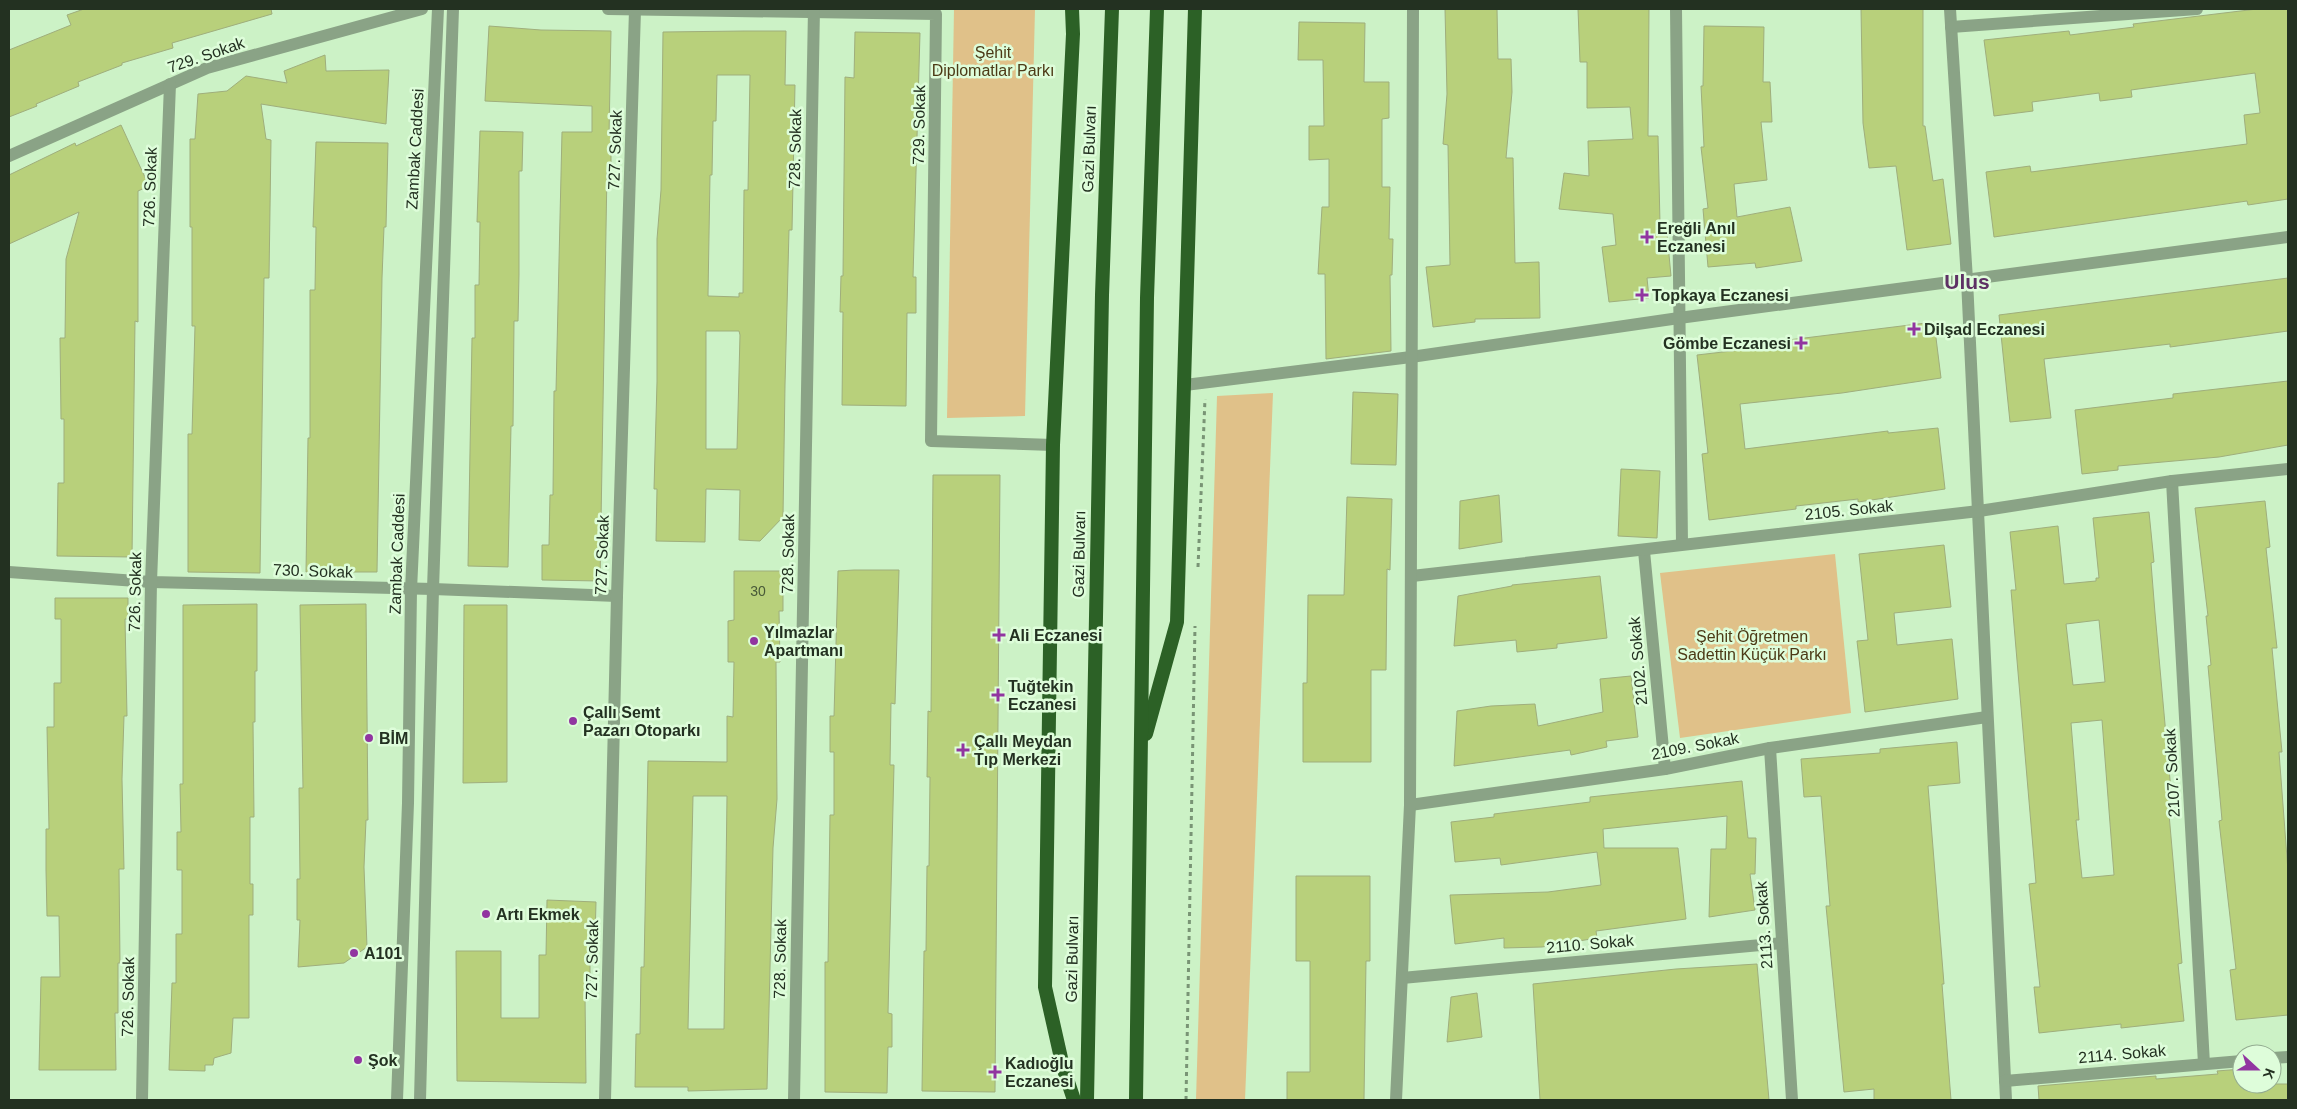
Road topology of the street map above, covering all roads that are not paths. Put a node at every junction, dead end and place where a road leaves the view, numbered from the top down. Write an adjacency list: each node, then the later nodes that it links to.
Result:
1 (422, 9): 17 (street, 729. Sokak)
2 (438, 9): 34 (street, Zambak Caddesi)
3 (453, 9): 33 (street, Zambak Caddesi)
4 (608, 9): 13 (street, 729. Sokak)
5 (1072, 9): 24 (highway)
6 (1112, 9): 52 (highway, Gazi Bulvarı)
7 (1157, 9): 38 (highway)
8 (1195, 9): 23 (highway)
9 (1413, 9): 22 (street)
10 (1676, 9): 21 (street)
11 (1950, 9): 16 (street)
12 (2197, 9): 16 (street)
13 (635, 10): 14 (street, 729. Sokak); 35 (street, 727. Sokak)
14 (814, 11): 15 (street, 729. Sokak); 50 (street, 728. Sokak)
15 (936, 11): 24 (street, 729. Sokak)
16 (1951, 27): 20 (street)
17 (170, 84): 18 (street, 729. Sokak); 32 (street, 726. Sokak)
18 (9, 156)
19 (2288, 237): 20 (street)
20 (1967, 280): 21 (street); 27 (street)
21 (1679, 318): 22 (street); 28 (street)
22 (1410, 357): 23 (street); 31 (street)
23 (1185, 385): 38 (highway)
24 (1054, 445): 51 (highway)
25 (2288, 469): 26 (street, 2105. Sokak)
26 (2172, 481): 27 (street, 2105. Sokak); 44 (street, 2107. Sokak)
27 (1979, 511): 28 (street, 2105. Sokak); 36 (street)
28 (1682, 544): 29 (street, 2105. Sokak)
29 (1644, 551): 31 (street, 2105. Sokak); 39 (street, 2102. Sokak)
30 (9, 572): 32 (street, 730. Sokak)
31 (1412, 576): 40 (street)
32 (151, 582): 34 (street, 730. Sokak); 46 (street, 726. Sokak)
33 (433, 589): 34 (street, 730. Sokak); 35 (street, 730. Sokak); 48 (street, Zambak Caddesi)
34 (411, 590): 47 (street, Zambak Caddesi)
35 (617, 596): 49 (street, 727. Sokak)
36 (1987, 717): 37 (street, 2109. Sokak); 45 (street)
37 (1770, 748): 39 (street, 2109. Sokak); 41 (street, 2113. Sokak)
38 (1141, 754): 53 (highway)
39 (1664, 769): 40 (street, 2109. Sokak)
40 (1410, 804): 42 (street)
41 (1782, 943): 42 (street, 2110. Sokak); 55 (street, 2113. Sokak)
42 (1402, 978): 54 (street)
43 (2232, 1062): 44 (street, 2114. Sokak)
44 (2204, 1064): 45 (street, 2114. Sokak)
45 (2005, 1081): 56 (street)
46 (142, 1100)
47 (397, 1100)
48 (420, 1100)
49 (605, 1100)
50 (794, 1100)
51 (1074, 1100)
52 (1086, 1100)
53 (1136, 1100)
54 (1396, 1100)
55 (1792, 1100)
56 (2006, 1100)

